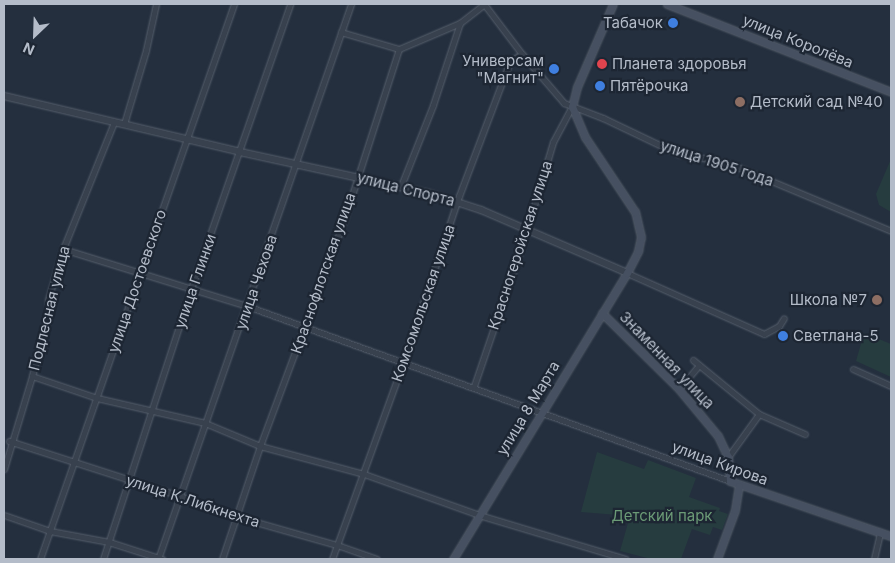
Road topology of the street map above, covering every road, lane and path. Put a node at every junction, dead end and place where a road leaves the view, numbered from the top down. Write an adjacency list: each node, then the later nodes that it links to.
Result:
1 (156, 4): 16 (street)
2 (234, 4): 17 (street, улица Достоевского)
3 (290, 4): 18 (street, улица Глинки)
4 (351, 4): 9 (street, улица Чехова)
5 (484, 4): 8 (street); 11 (street, улица 1905 года)
6 (613, 4): 14 (main road)
7 (667, 4): 12 (main road, улица Королёва)
8 (460, 23): 10 (street); 21 (street)
9 (341, 32): 10 (street); 19 (street, улица Чехова)
10 (399, 49): 20 (street, Краснофлотская улица)
11 (522, 54): 14 (street, улица 1905 года); 22 (street, Комсомольская улица)
12 (891, 92)
13 (4, 96): 15 (street, улица Спорта)
14 (572, 107): 23 (street, Красногеройская улица); 24 (street, улица 1905 года); 27 (main road, улица 8 Марта)
15 (114, 122): 16 (street, улица Спорта); 25 (street, Подлесная улица)
16 (124, 124): 17 (street, улица Спорта)
17 (186, 140): 18 (street, улица Спорта); 26 (street, улица Достоевского)
18 (240, 152): 19 (street, улица Спорта); 28 (street, улица Глинки)
19 (297, 164): 20 (street, улица Спорта); 29 (street, улица Чехова)
20 (357, 176): 21 (street, улица Спорта); 32 (street, Краснофлотская улица)
21 (401, 186): 22 (street, улица Спорта)
22 (457, 202): 23 (street, улица Спорта); 34 (street, Комсомольская улица)
23 (527, 229): 27 (street, улица Спорта); 38 (street, Красногеройская улица)
24 (891, 231)
25 (63, 249): 26 (street, улица Кирова); 37 (street, Подлесная улица)
26 (141, 272): 28 (street, улица Кирова); 41 (street, улица Достоевского)
27 (627, 272): 30 (main road, улица 8 Марта); 31 (street, улица Спорта)
28 (191, 289): 29 (street, улица Кирова); 42 (street, улица Глинки)
29 (248, 306): 32 (street, улица Кирова); 45 (street, улица Чехова)
30 (602, 313): 40 (main road, Знаменная улица); 43 (main road, улица 8 Марта)
31 (784, 318)
32 (305, 327): 34 (street, улица Кирова); 48 (street, Краснофлотская улица)
33 (693, 360): 35 (street)
34 (403, 363): 38 (street, улица Кирова); 52 (street, Комсомольская улица)
35 (699, 365): 40 (street); 44 (street)
36 (853, 368): 39 (street)
37 (32, 376): 41 (street); 47 (street, Подлесная улица)
38 (474, 386): 43 (street, улица Кирова)
39 (891, 386)
40 (679, 389): 49 (main road, Знаменная улица)
41 (96, 398): 42 (street); 50 (street, улица Достоевского)
42 (152, 412): 45 (street); 53 (street, улица Глинки)
43 (540, 414): 54 (street, улица Кирова); 58 (main road, улица 8 Марта)
44 (759, 414): 46 (street); 49 (street)
45 (205, 423): 48 (street); 56 (street, улица Чехова)
46 (805, 434)
47 (11, 442): 50 (street, улица К.Либкнехта); 51 (street, Подлесная улица)
48 (260, 446): 52 (street); 59 (street, Краснофлотская улица)
49 (728, 457): 54 (main road, Знаменная улица)
50 (75, 464): 53 (street, улица К.Либкнехта); 60 (street, улица Достоевского)
51 (4, 469)
52 (364, 474): 58 (street); 64 (street, Комсомольская улица)
53 (128, 480): 56 (street, улица К.Либкнехта); 63 (street, улица Глинки)
54 (730, 481): 55 (main road, улица Кирова)
55 (739, 486): 61 (main road, улица Кирова); 73 (main road)
56 (180, 496): 59 (street, улица К.Либкнехта); 67 (street, улица Чехова)
57 (4, 515): 60 (street)
58 (479, 515): 71 (main road, улица 8 Марта); 72 (street)
59 (238, 517): 64 (street, улица К.Либкнехта); 68 (street, Краснофлотская улица)
60 (50, 531): 63 (street); 65 (street, улица Достоевского)
61 (880, 532): 62 (main road, улица Кирова); 74 (street)
62 (891, 536)
63 (109, 542): 66 (street, улица Глинки); 67 (street)
64 (337, 545): 69 (street, Комсомольская улица); 70 (street, улица К.Либкнехта)
65 (40, 559)
66 (103, 559)
67 (160, 559)
68 (222, 559)
69 (332, 559)
70 (377, 559)
71 (452, 559)
72 (626, 559)
73 (717, 559)
74 (874, 559)

